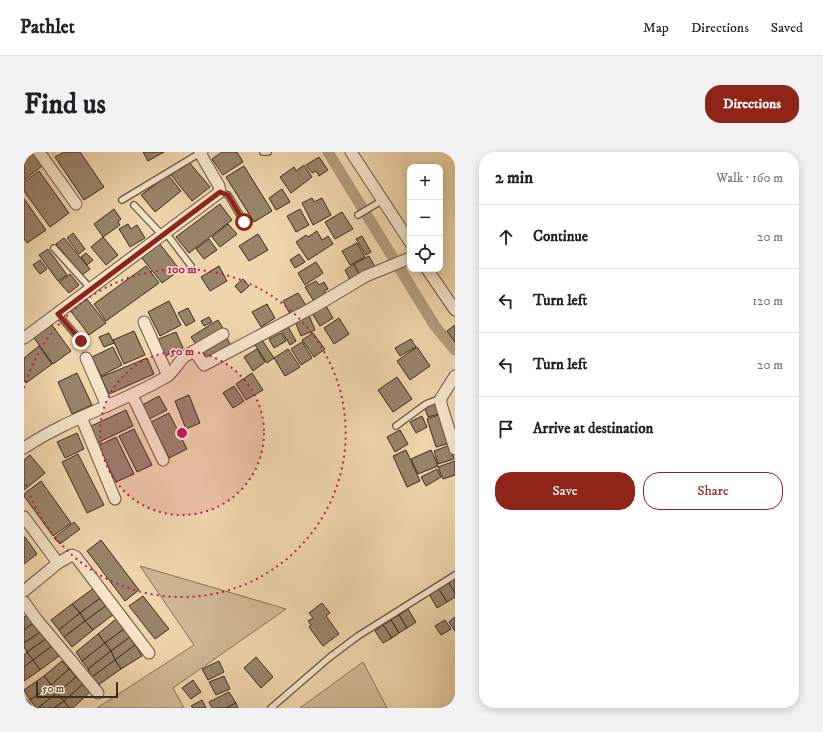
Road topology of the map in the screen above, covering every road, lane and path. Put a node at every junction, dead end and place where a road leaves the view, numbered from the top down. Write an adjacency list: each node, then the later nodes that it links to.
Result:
1 (39, 152): 9 (street)
2 (263, 152): 3 (lane)
3 (268, 152)
4 (351, 152): 8 (street)
5 (201, 153): 6 (street); 7 (lane)
6 (220, 192): 12 (lane); 13 (street)
7 (122, 200)
8 (379, 202): 11 (lane); 14 (street)
9 (76, 204)
10 (134, 205): 13 (lane)
11 (360, 214)
12 (244, 222)
13 (164, 234): 17 (lane); 19 (street)
14 (407, 238)
15 (54, 248): 19 (lane)
16 (407, 259): 26 (street)
17 (191, 266)
18 (429, 272): 20 (street)
19 (91, 290): 21 (street)
20 (455, 310)
21 (58, 314): 24 (street); 25 (lane)
22 (144, 322): 28 (street)
23 (223, 334): 26 (street)
24 (24, 338)
25 (81, 341)
26 (194, 351): 28 (street)
27 (86, 358): 32 (street)
28 (168, 376): 30 (street)
29 (455, 376): 31 (street)
30 (132, 395): 32 (street); 37 (street)
31 (441, 398): 34 (lane); 36 (street)
32 (107, 406): 33 (street)
33 (81, 418): 35 (street); 38 (street)
34 (396, 426)
35 (24, 448)
36 (455, 449)
37 (163, 460)
38 (115, 499)
39 (24, 517): 40 (street)
40 (56, 562): 42 (street); 44 (street)
41 (455, 575): 48 (lane)
42 (24, 591)
43 (24, 602): 45 (street)
44 (149, 653)
45 (98, 693)
46 (24, 705): 47 (street)
47 (26, 708)
48 (272, 708)

